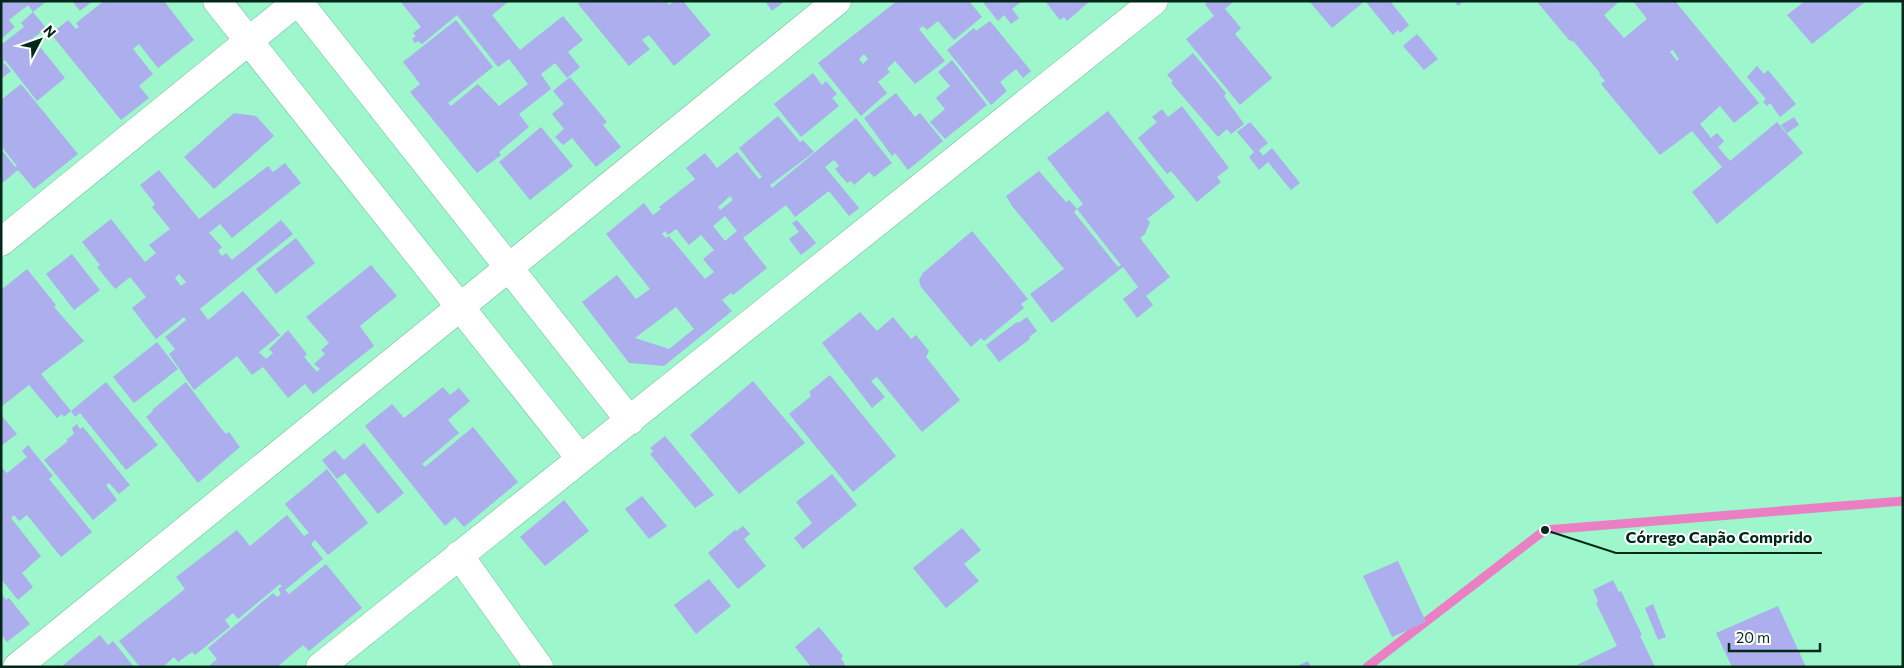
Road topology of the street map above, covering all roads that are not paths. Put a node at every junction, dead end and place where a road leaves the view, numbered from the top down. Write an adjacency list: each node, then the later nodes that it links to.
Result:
1 (217, 1): 5 (street)
2 (298, 1): 5 (street); 7 (street)
3 (837, 1): 7 (street)
4 (1154, 1): 9 (street)
5 (249, 41): 6 (street); 8 (street)
6 (1, 242)
7 (509, 268): 8 (street); 9 (street)
8 (460, 308): 10 (street); 12 (street)
9 (630, 421): 10 (street)
10 (580, 458): 11 (street)
11 (459, 555): 13 (street); 14 (street)
12 (17, 667)
13 (320, 667)
14 (539, 667)

